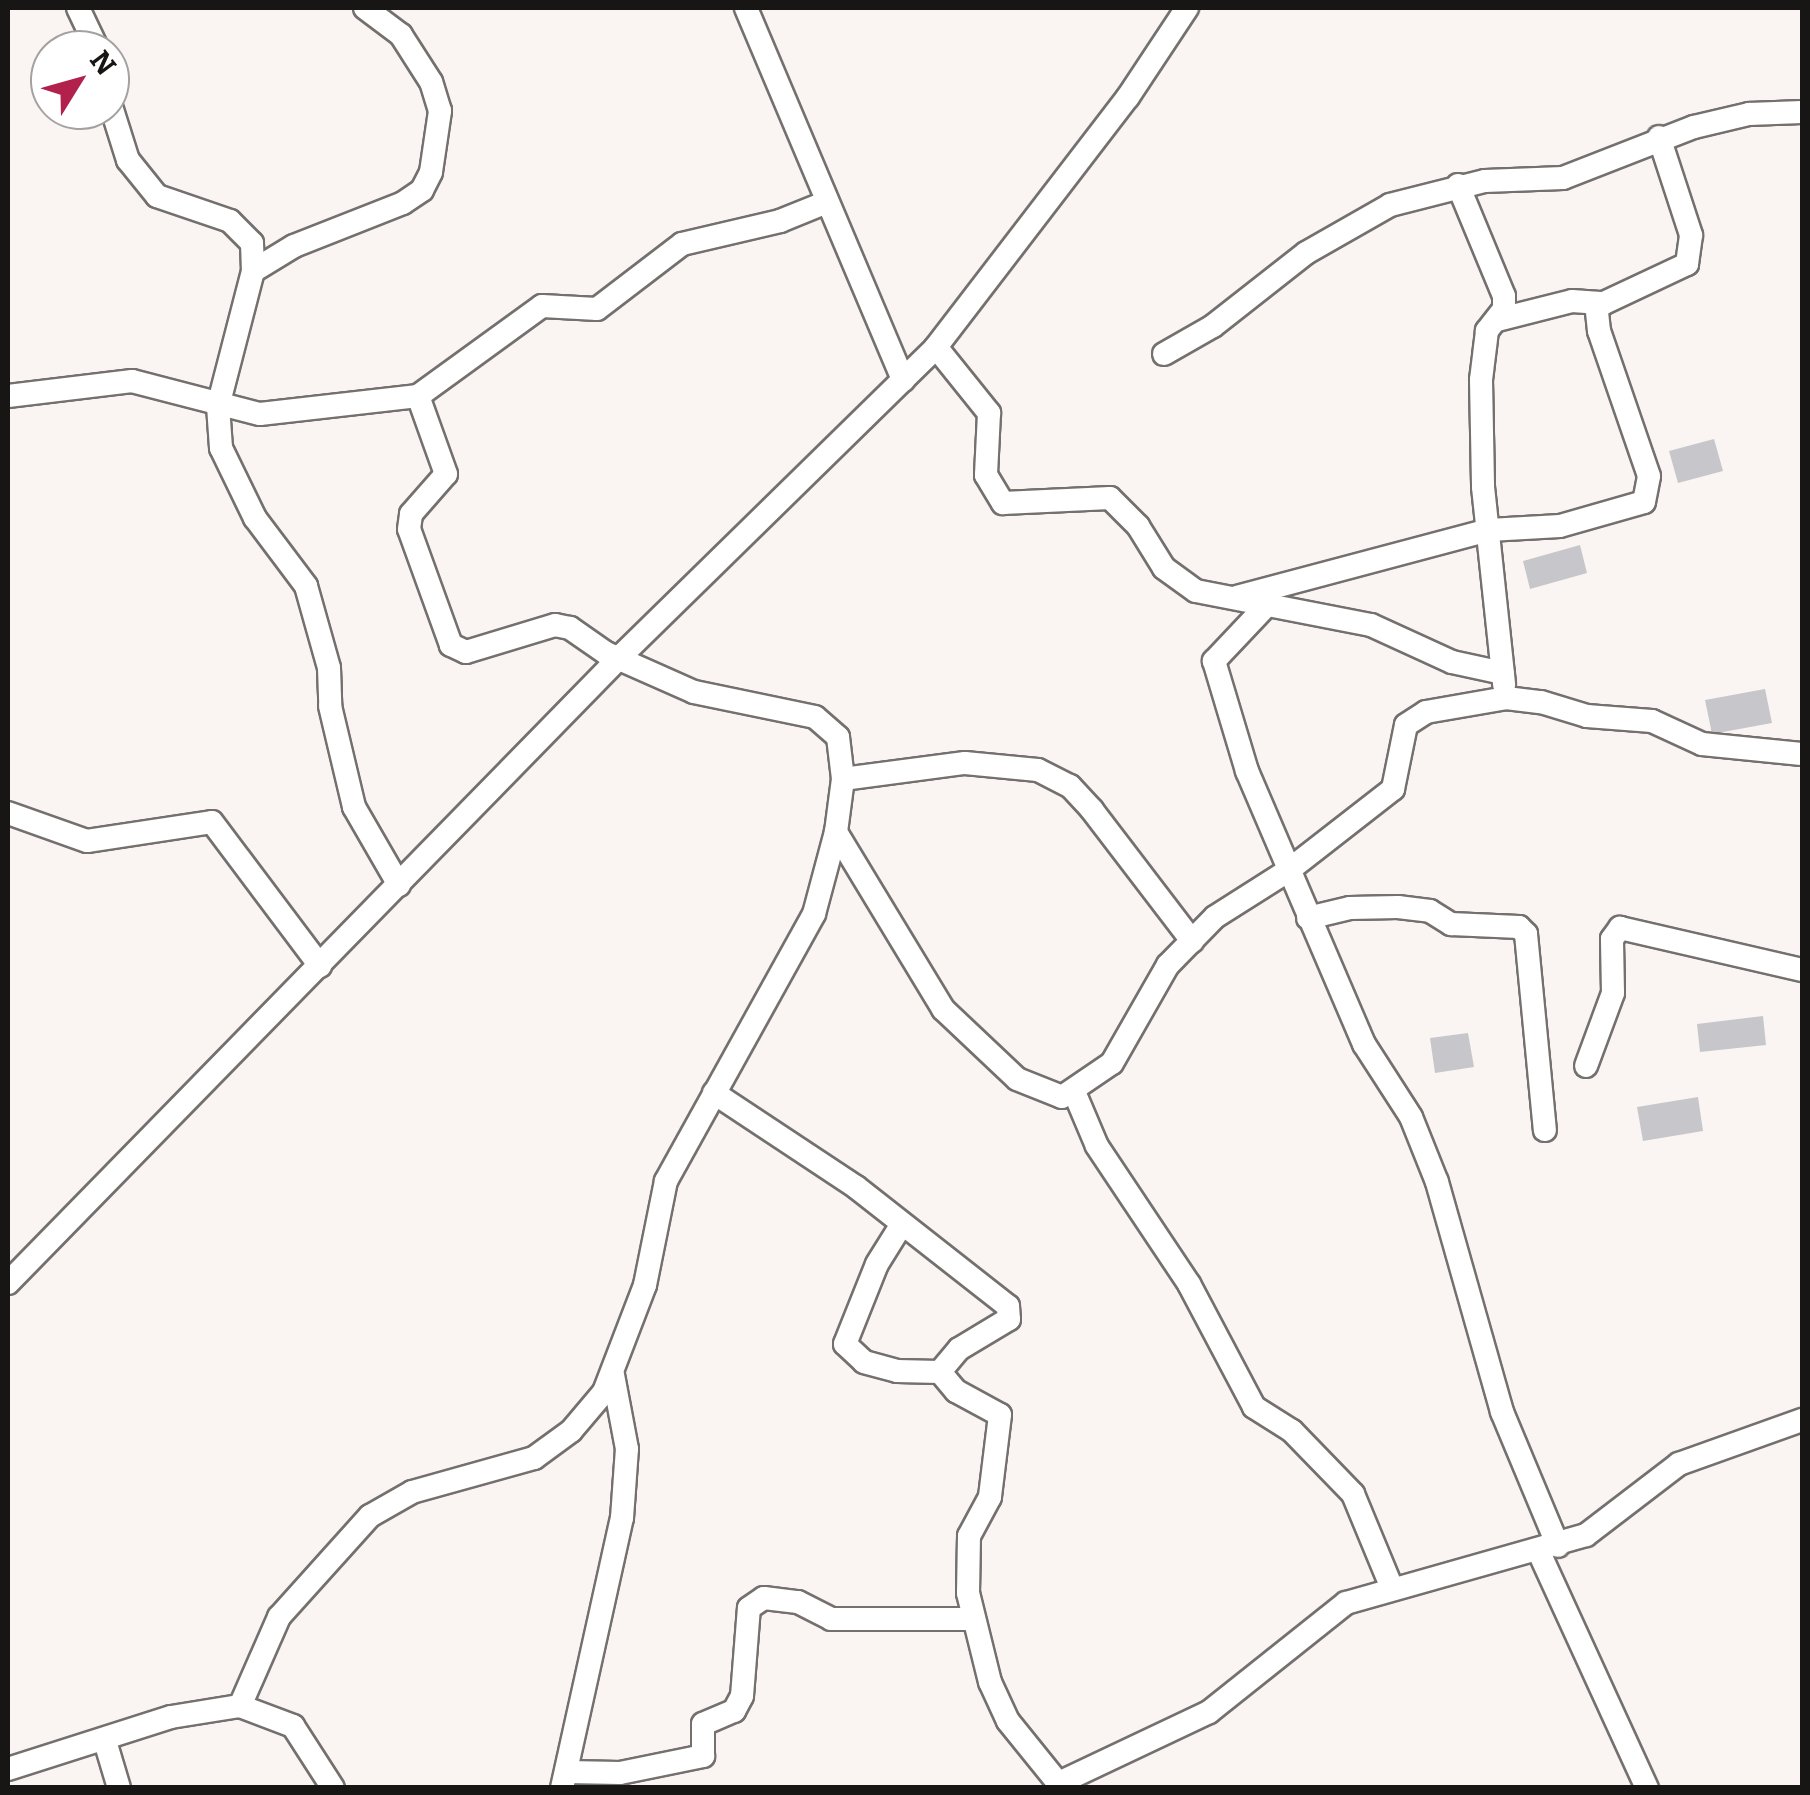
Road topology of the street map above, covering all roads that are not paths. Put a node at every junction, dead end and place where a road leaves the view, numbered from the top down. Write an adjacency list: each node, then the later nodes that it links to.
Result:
1 (366, 8): 9 (street)
2 (746, 8): 8 (street)
3 (1187, 8): 12 (street)
4 (1802, 112): 6 (street)
5 (116, 130): 9 (street)
6 (1659, 138): 7 (street); 10 (street)
7 (1458, 186): 11 (street); 13 (street)
8 (828, 202): 14 (street); 16 (street)
9 (252, 270): 17 (street)
10 (1596, 304): 11 (street); 18 (street)
11 (1497, 320): 18 (street)
12 (936, 346): 14 (street); 19 (street)
13 (1164, 354)
14 (903, 380): 21 (street)
15 (8, 396): 17 (street)
16 (418, 396): 17 (street); 21 (street)
17 (218, 406): 29 (street)
18 (1488, 530): 19 (street); 22 (street)
19 (1237, 598): 20 (street)
20 (1266, 606): 22 (street); 28 (street)
21 (622, 655): 25 (street); 29 (street)
22 (1503, 673): 23 (street)
23 (1506, 698): 24 (street); 28 (street)
24 (1802, 754)
25 (842, 778): 27 (street); 31 (street)
26 (8, 813): 32 (street)
27 (836, 832): 35 (street); 36 (street)
28 (1289, 870): 30 (street); 31 (street)
29 (399, 885): 32 (street)
30 (1308, 918): 37 (street); 43 (street)
31 (1192, 940): 36 (street)
32 (320, 966): 39 (street)
33 (1802, 970): 34 (street)
34 (1586, 1066)
35 (714, 1093): 38 (street); 41 (street)
36 (1075, 1094): 44 (street)
37 (1545, 1130)
38 (902, 1224): 40 (street); 40 (street)
39 (8, 1282)
40 (940, 1372): 45 (street)
41 (614, 1375): 46 (street); 49 (street)
42 (1802, 1420): 43 (street)
43 (1548, 1548): 44 (street); 53 (street)
44 (1392, 1588): 50 (street)
45 (972, 1619): 49 (street); 50 (street)
46 (240, 1706): 47 (street); 52 (street)
47 (105, 1741): 48 (street); 51 (street)
48 (8, 1770)
49 (565, 1780)
50 (1060, 1785)
51 (120, 1788)
52 (333, 1788)
53 (1647, 1788)

